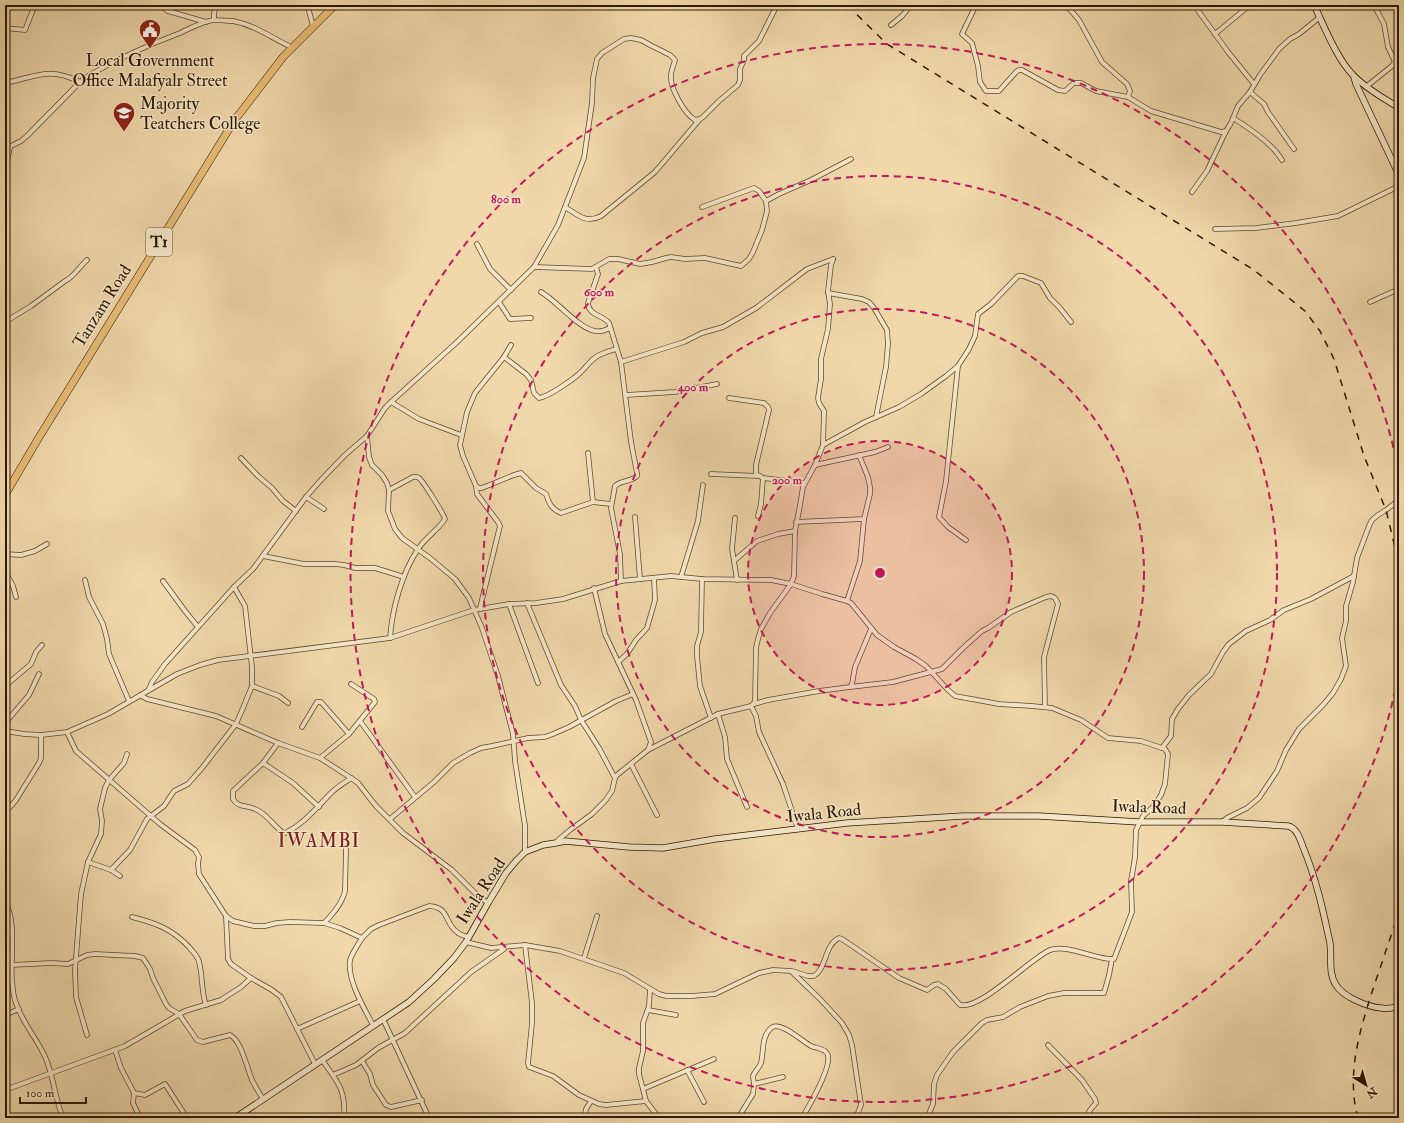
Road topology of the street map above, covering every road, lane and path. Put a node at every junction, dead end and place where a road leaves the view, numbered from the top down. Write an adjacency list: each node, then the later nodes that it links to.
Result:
1 (35, 5): 23 (street)
2 (57, 5): 3 (street)
3 (81, 5)
4 (159, 5): 17 (street)
5 (172, 5): 17 (street)
6 (216, 5): 19 (street)
7 (309, 5): 22 (street)
8 (335, 5): 22 (highway, Tanzam Road / T1)
9 (777, 5): 35 (street)
10 (911, 5): 21 (street)
11 (976, 5): 32 (street)
12 (1066, 5): 32 (street)
13 (1194, 5): 24 (street)
14 (1250, 5): 24 (street)
15 (1314, 5): 18 (street)
16 (1374, 5): 30 (street)
17 (168, 11): 20 (street)
18 (1320, 17): 26 (street); 29 (street)
19 (214, 20): 20 (street); 25 (street)
20 (207, 22): 27 (street)
21 (890, 25)
22 (313, 26): 25 (highway, Tanzam Road / T1)
23 (5, 28)
24 (1215, 34): 29 (street)
25 (292, 47): 88 (highway, Tanzam Road / T1)
26 (1354, 77): 30 (street); 43 (street)
27 (80, 82): 28 (street); 37 (street)
28 (5, 83)
29 (1254, 84): 31 (street)
30 (1367, 86): 33 (street)
31 (1250, 92): 34 (street); 39 (street)
32 (1128, 97): 36 (street)
33 (1399, 108)
34 (1234, 118): 36 (street); 41 (street)
35 (700, 119): 48 (street); 48 (street)
36 (1226, 132): 45 (street)
37 (10, 146): 38 (street); 42 (street)
38 (5, 148)
39 (1294, 149)
40 (851, 159): 46 (street)
41 (1282, 160)
42 (5, 170)
43 (1399, 175)
44 (1399, 186): 49 (street)
45 (1192, 192)
46 (766, 201): 47 (street); 53 (street)
47 (702, 207)
48 (565, 208): 52 (street)
49 (1215, 229)
50 (477, 244): 55 (street)
51 (87, 260): 61 (street)
52 (534, 267): 53 (street); 55 (street)
53 (596, 267): 63 (street)
54 (1399, 289): 59 (street)
55 (511, 290): 58 (street)
56 (541, 292): 63 (street)
57 (828, 293): 67 (street); 73 (street); 76 (street)
58 (499, 302): 60 (street); 72 (street)
59 (1370, 302)
60 (531, 318)
61 (5, 322)
62 (1071, 322): 68 (street)
63 (610, 328): 65 (street)
64 (511, 345): 66 (street)
65 (616, 349): 66 (street); 67 (street)
66 (504, 358): 74 (street)
67 (621, 362): 70 (street)
68 (958, 366): 73 (street); 101 (street)
69 (717, 384): 70 (street)
70 (626, 394): 92 (street)
71 (729, 398): 83 (street)
72 (391, 402): 74 (street); 75 (street)
73 (876, 417): 76 (street)
74 (461, 435): 85 (street)
75 (367, 436): 87 (street); 89 (street)
76 (823, 445): 81 (street)
77 (888, 447): 79 (street)
78 (588, 454): 91 (street)
79 (859, 455): 81 (street); 98 (street)
80 (241, 458): 94 (street)
81 (815, 465): 84 (street)
82 (711, 474): 83 (street)
83 (761, 477): 84 (street); 95 (street)
84 (804, 483): 99 (street)
85 (476, 486): 91 (street); 125 (street)
86 (703, 486): 110 (street)
87 (389, 490): 103 (street); 103 (street)
88 (5, 495)
89 (306, 497): 93 (street); 94 (street)
90 (1399, 500): 108 (street)
91 (593, 502): 92 (street)
92 (610, 504): 117 (street)
93 (324, 509)
94 (296, 511): 105 (street)
95 (758, 516)
96 (635, 518): 112 (street)
97 (735, 518): 106 (street)
98 (864, 519): 99 (street); 122 (street)
99 (796, 522): 100 (street)
100 (795, 531): 106 (street); 118 (street)
101 (966, 540)
102 (47, 544): 104 (street)
103 (417, 549): 109 (street); 126 (street)
104 (5, 554)
105 (264, 556): 109 (street); 119 (street)
106 (734, 562): 115 (street)
107 (5, 571): 121 (street)
108 (1354, 576): 160 (street); 177 (street)
109 (404, 577): 129 (street)
110 (681, 577): 111 (street); 113 (street)
111 (654, 578): 112 (street); 132 (street)
112 (640, 579): 117 (street)
113 (702, 579): 115 (street); 148 (street)
114 (85, 580): 143 (street)
115 (736, 580): 118 (street)
116 (163, 581): 127 (street)
117 (621, 581): 120 (street)
118 (791, 584): 122 (street); 145 (street)
119 (234, 587): 127 (street); 131 (street)
120 (594, 588): 123 (street); 132 (street)
121 (16, 598)
122 (847, 601): 128 (street)
123 (527, 603): 124 (street); 149 (street)
124 (510, 604): 125 (street); 136 (street)
125 (480, 608): 126 (street)
126 (474, 610): 129 (street); 158 (street)
127 (198, 627): 140 (street)
128 (871, 628): 133 (street); 139 (street)
129 (390, 638): 131 (street)
130 (42, 644): 137 (street)
131 (251, 656): 138 (street); 140 (street)
132 (618, 662): 141 (street)
133 (932, 672): 139 (street); 146 (street); 146 (street)
134 (39, 674): 150 (street)
135 (351, 684): 151 (street)
136 (538, 684)
137 (5, 686)
138 (252, 686): 144 (street); 152 (street)
139 (850, 687): 145 (street)
140 (148, 691): 142 (street)
141 (633, 694): 149 (street); 161 (street)
142 (140, 695): 143 (street); 152 (street)
143 (129, 702): 155 (street)
144 (288, 702)
145 (752, 705): 147 (street); 178 (street)
146 (1045, 707): 160 (street)
147 (718, 714): 148 (street); 171 (street)
148 (711, 718): 161 (street)
149 (581, 720): 158 (street); 167 (street)
150 (5, 722)
151 (360, 722): 157 (street); 169 (street)
152 (236, 724): 159 (street); 174 (street)
153 (302, 727): 157 (street)
154 (5, 731): 156 (street)
155 (67, 732): 156 (street); 168 (street)
156 (41, 734): 172 (street)
157 (349, 734): 163 (street)
158 (514, 741): 169 (street); 181 (street)
159 (278, 743): 163 (street); 164 (street)
160 (1162, 748): 176 (street)
161 (648, 750): 165 (street)
162 (127, 754): 168 (street)
163 (320, 758): 166 (street)
164 (263, 763): 170 (street); 170 (street)
165 (632, 764): 167 (street); 173 (street)
166 (351, 778): 170 (street); 175 (street)
167 (615, 778): 179 (street)
168 (109, 780): 174 (street); 182 (street)
169 (415, 797): 175 (street)
170 (319, 806)
171 (747, 808)
172 (5, 814)
173 (658, 815)
174 (151, 816): 183 (street); 187 (street)
175 (390, 819): 185 (street)
176 (1139, 822): 177 (street, Iwala Road); 178 (street, Iwala Road); 196 (street)
177 (1222, 822): 204 (street, Iwala Road)
178 (798, 829): 179 (street, Iwala Road)
179 (556, 842): 181 (street, Iwala Road)
180 (346, 849): 190 (street)
181 (525, 852): 185 (street, Iwala Road)
182 (88, 862): 183 (street); 197 (street)
183 (111, 870): 184 (street)
184 (120, 876)
185 (488, 903): 192 (street, Iwala Road)
186 (5, 904): 198 (street)
187 (226, 916): 190 (street); 200 (street)
188 (597, 916): 195 (street)
189 (132, 917): 203 (street)
190 (324, 923): 191 (street)
191 (362, 938): 192 (street); 202 (street)
192 (467, 940): 194 (street); 210 (street, Iwala Road)
193 (525, 945): 194 (street); 195 (street); 231 (street)
194 (506, 947): 214 (street)
195 (584, 958): 201 (street)
196 (1112, 959): 199 (street); 245 (street)
197 (75, 961): 198 (street); 208 (street); 213 (street)
198 (11, 965): 205 (street)
199 (792, 971): 201 (street); 244 (street)
200 (251, 978): 203 (street); 212 (street)
201 (650, 989): 206 (street)
202 (360, 1001): 211 (street); 212 (street)
203 (206, 1005): 208 (street)
204 (1399, 1006)
205 (18, 1009): 207 (street); 222 (street)
206 (648, 1010): 209 (street); 226 (street)
207 (5, 1014)
208 (179, 1014): 216 (street); 229 (street)
209 (676, 1015)
210 (383, 1019): 211 (street, Iwala Road); 214 (street)
211 (373, 1025): 218 (street, Iwala Road)
212 (297, 1029): 220 (street)
213 (87, 1036)
214 (393, 1039): 219 (street); 230 (street)
215 (1048, 1045): 246 (street)
216 (115, 1050): 222 (street); 228 (street)
217 (714, 1059): 221 (street)
218 (322, 1060): 220 (street, Iwala Road); 223 (street)
219 (362, 1061): 223 (street); 230 (street)
220 (315, 1064): 229 (street, Iwala Road)
221 (687, 1070): 226 (street); 233 (street)
222 (51, 1073): 227 (street); 234 (street)
223 (333, 1075): 238 (street)
224 (783, 1077): 225 (street)
225 (754, 1084): 242 (street); 243 (street)
226 (644, 1088): 232 (street)
227 (5, 1090)
228 (134, 1093): 235 (street); 236 (street)
229 (263, 1099): 237 (street, Iwala Road)
230 (422, 1100): 239 (street)
231 (591, 1101): 232 (street); 240 (street)
232 (646, 1101): 241 (street)
233 (704, 1102)
234 (61, 1117)
235 (140, 1118)
236 (187, 1118)
237 (235, 1118)
238 (344, 1118)
239 (429, 1118)
240 (584, 1118)
241 (660, 1118)
242 (738, 1118)
243 (802, 1118)
244 (856, 1118)
245 (927, 1118)
246 (1086, 1118)

